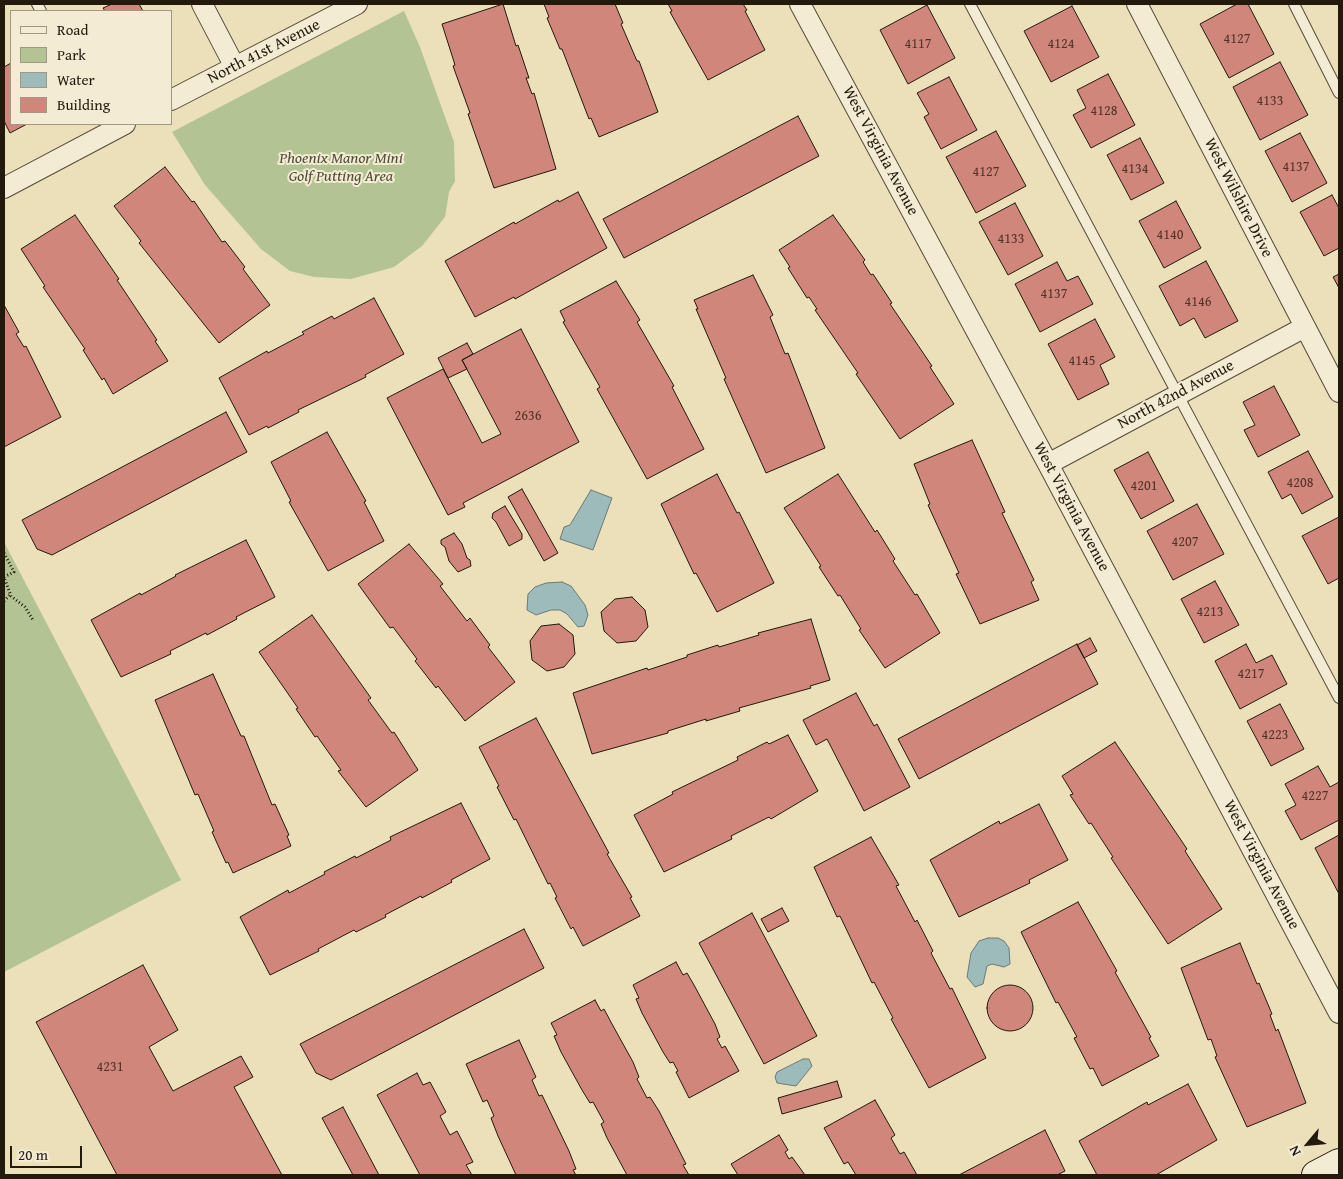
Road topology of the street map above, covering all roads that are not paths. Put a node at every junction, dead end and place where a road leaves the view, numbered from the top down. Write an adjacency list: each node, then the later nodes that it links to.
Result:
1 (202, 4): 7 (street)
2 (357, 4): 7 (street, North 41st Avenue)
3 (800, 4): 16 (street, West Virginia Avenue)
4 (970, 4): 15 (lane)
5 (1137, 4): 13 (street, West Wilshire Drive)
6 (1294, 4): 8 (lane)
7 (236, 67): 9 (street, North 41st Avenue)
8 (1339, 93)
9 (172, 99)
10 (120, 125): 11 (street)
11 (104, 128): 12 (street)
12 (4, 188)
13 (1305, 327): 14 (street, West Wilshire Drive); 15 (street, North 42nd Avenue)
14 (1339, 392)
15 (1178, 394): 16 (street, North 42nd Avenue); 17 (lane)
16 (1048, 464): 18 (street, West Virginia Avenue)
17 (1339, 698)
18 (1339, 1013)
19 (1339, 1162): 20 (main road)
20 (1316, 1175)

